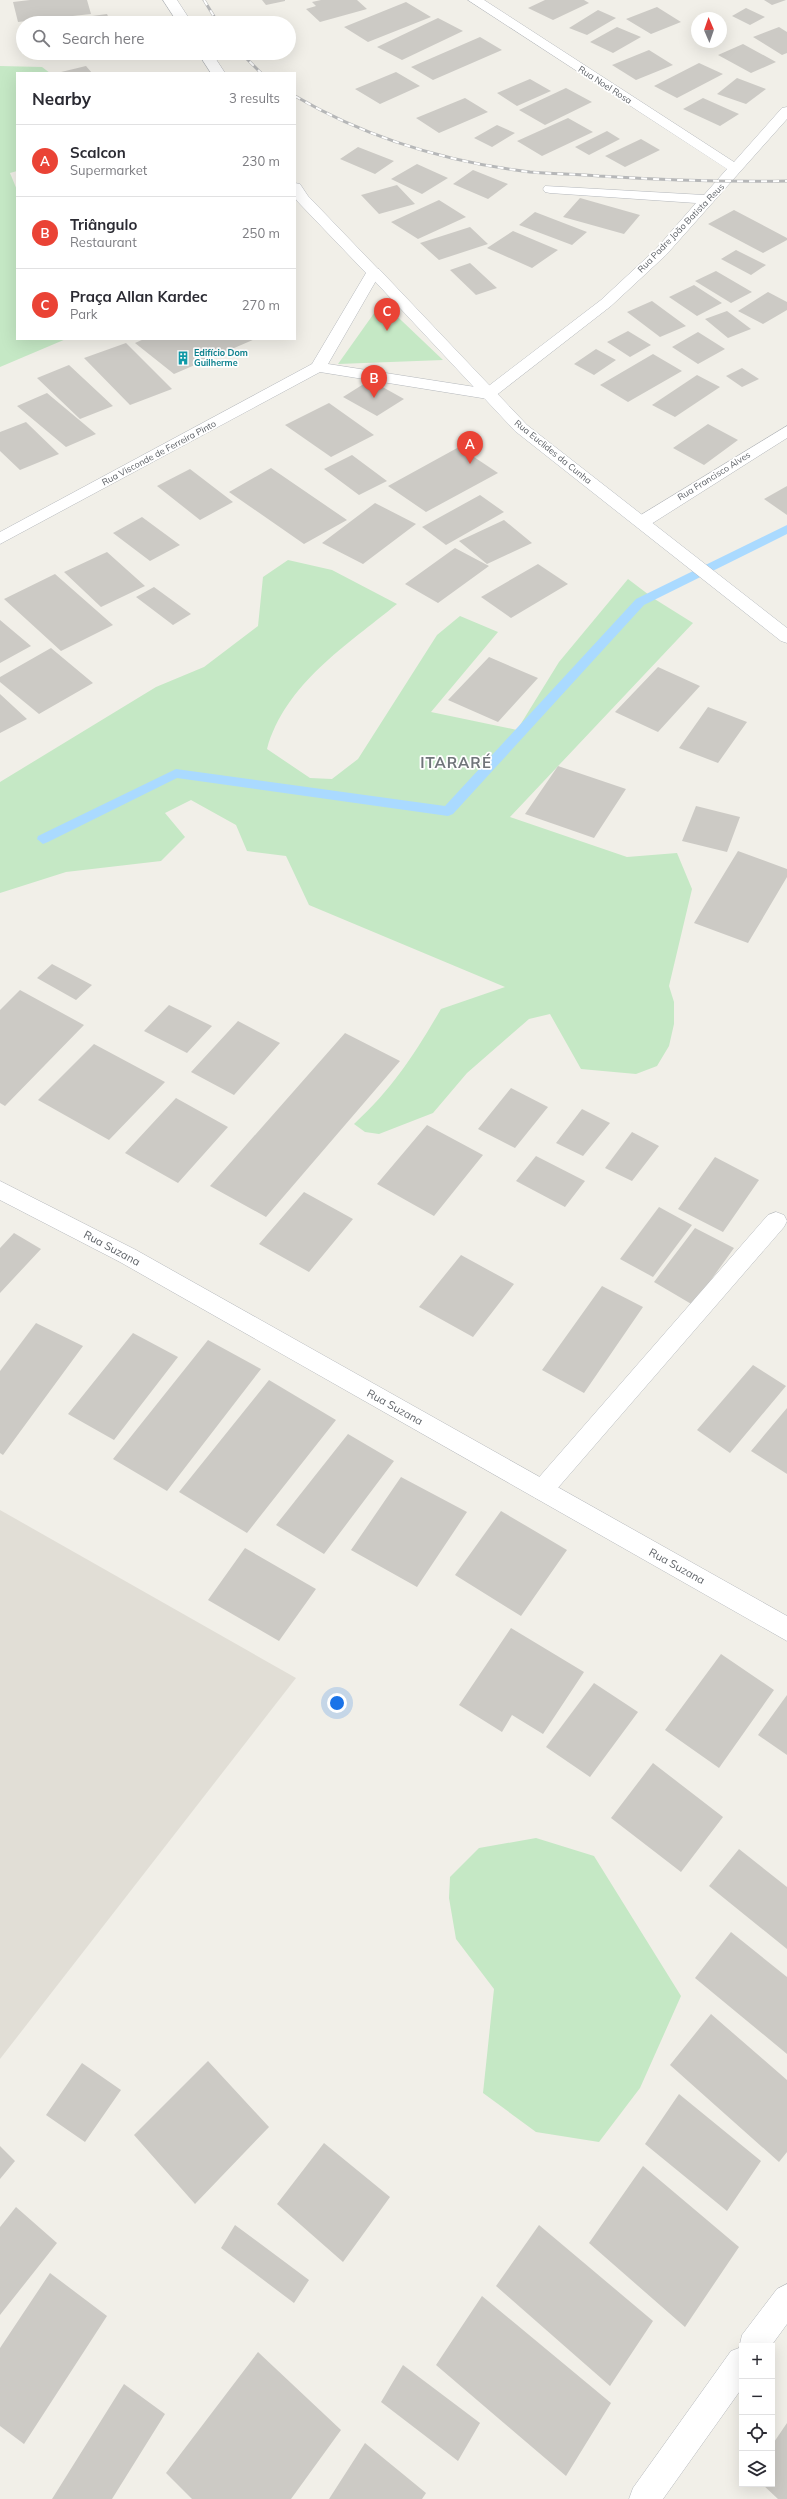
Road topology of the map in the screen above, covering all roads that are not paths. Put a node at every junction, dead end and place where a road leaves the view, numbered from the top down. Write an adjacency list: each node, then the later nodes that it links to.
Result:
1 (170, 0): 3 (street)
2 (475, 0): 7 (street, Rua Noel Rosa)
3 (180, 16)
4 (210, 60): 5 (street)
5 (217, 72)
6 (787, 111): 7 (street, Rua Padre João Batista Reus)
7 (736, 169): 10 (street, Rua Padre João Batista Reus)
8 (296, 189): 11 (street, Rua Euclides da Cunha)
9 (550, 189): 10 (street)
10 (709, 200): 13 (street, Rua Padre João Batista Reus)
11 (374, 272): 12 (street); 13 (street, Rua Euclides da Cunha)
12 (318, 367): 13 (street); 16 (street, Rua Visconde de Ferreira Pinto)
13 (488, 394): 15 (street, Rua Euclides da Cunha)
14 (787, 431): 15 (street, Rua Francisco Alves)
15 (642, 522): 17 (street, Rua Euclides da Cunha)
16 (0, 539)
17 (787, 636)
18 (0, 1190): 20 (street, Rua Suzana)
19 (776, 1221): 20 (street)
20 (542, 1490): 21 (street, Rua Suzana)
21 (787, 1629)
22 (787, 2299): 23 (street)
23 (755, 2343)
24 (739, 2366): 25 (street)
25 (644, 2499)

